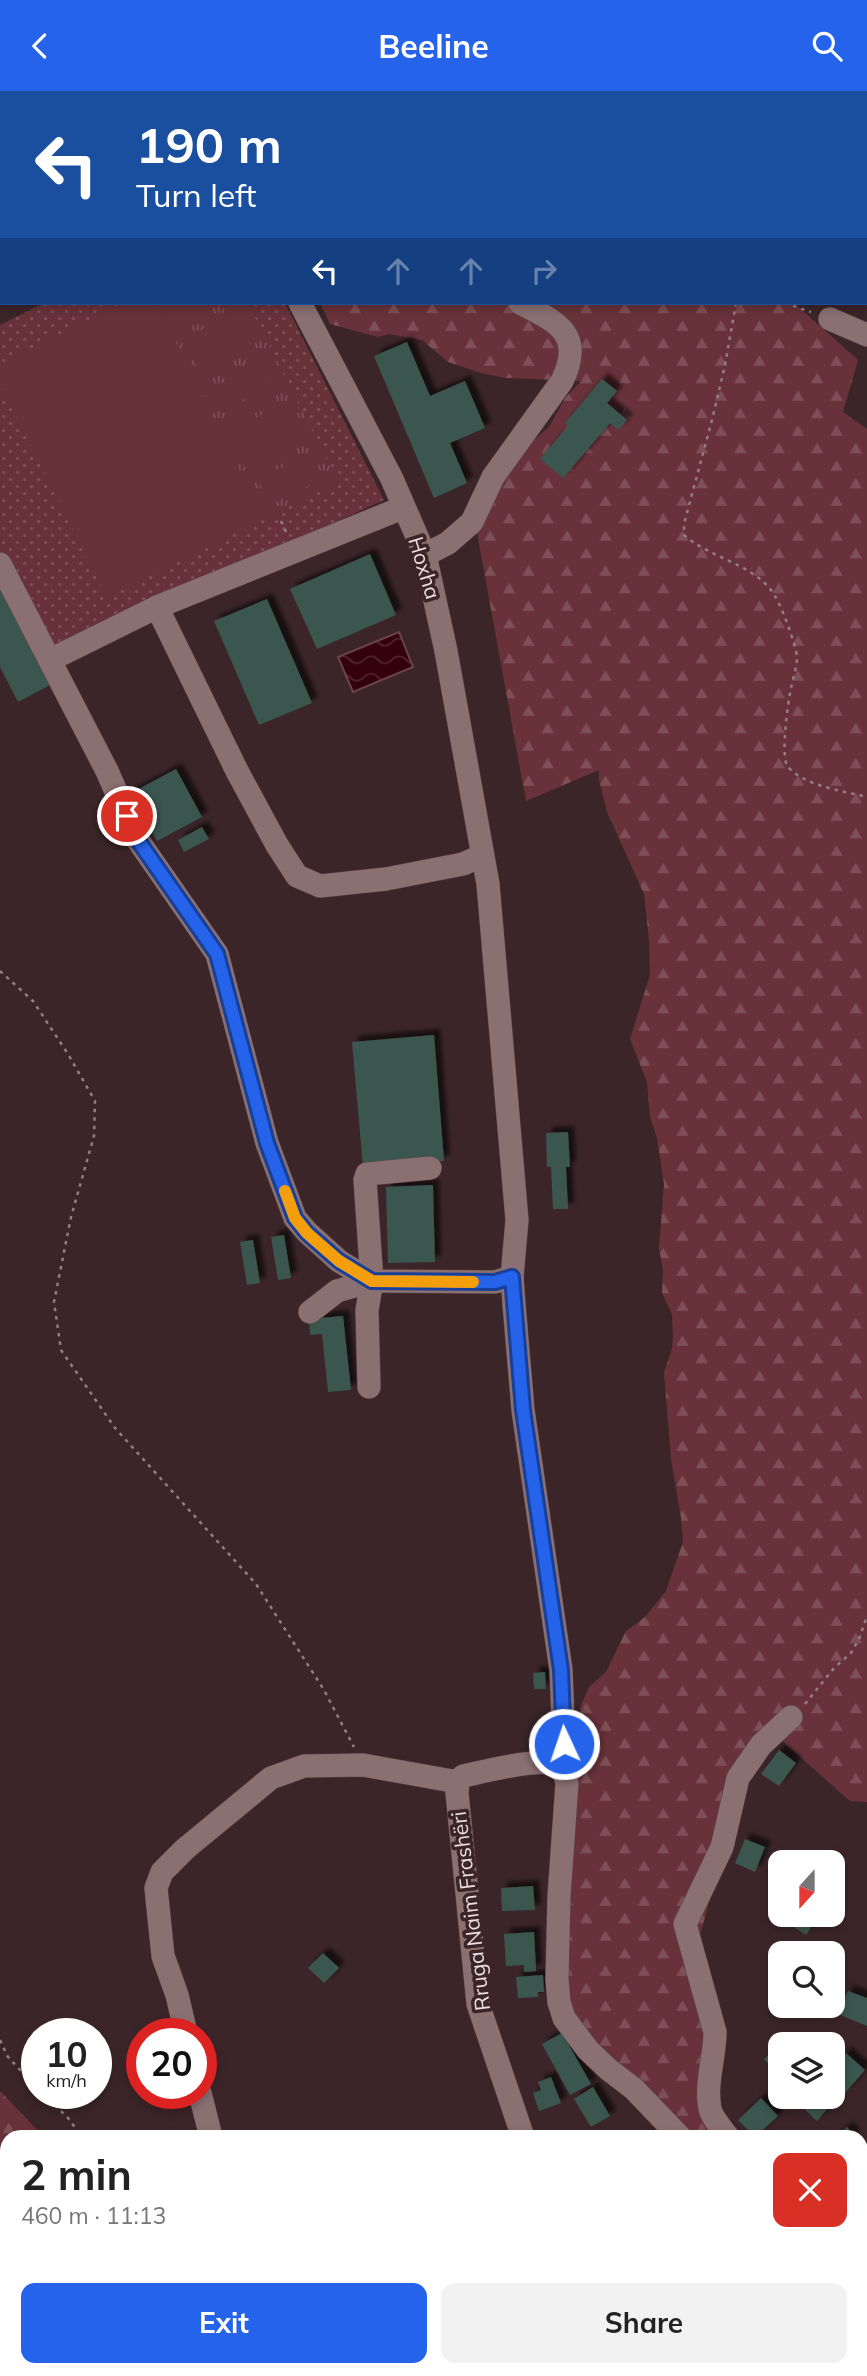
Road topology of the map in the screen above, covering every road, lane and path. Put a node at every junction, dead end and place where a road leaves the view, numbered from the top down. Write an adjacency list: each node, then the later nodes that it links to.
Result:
1 (301, 305): 7 (street, Hoxha)
2 (524, 305): 8 (street)
3 (736, 305): 12 (path)
4 (791, 305): 5 (path)
5 (830, 319): 6 (street)
6 (867, 335)
7 (401, 508): 8 (street, Hoxha); 10 (street)
8 (425, 555): 13 (street, Hoxha)
9 (0, 564): 11 (street)
10 (157, 607): 11 (street); 13 (street)
11 (50, 660): 17 (street)
12 (867, 797)
13 (481, 856): 16 (street, Hoxha)
14 (0, 971): 22 (path)
15 (430, 1168): 17 (street)
16 (512, 1277): 17 (street); 23 (street, Hoxha)
17 (372, 1281): 18 (street); 19 (street)
18 (310, 1312)
19 (369, 1387)
20 (867, 1616): 21 (path)
21 (791, 1717): 34 (street)
22 (363, 1765): 24 (street); 25 (street)
23 (556, 1765): 24 (street, Rruga Naim Frashëri); 33 (street)
24 (458, 1782): 32 (street, Rruga Naim Frashëri)
25 (182, 2018)
26 (0, 2040): 27 (path)
27 (21, 2071)
28 (59, 2109): 30 (path)
29 (205, 2109): 31 (street)
30 (77, 2130)
31 (209, 2130)
32 (521, 2130)
33 (673, 2130)
34 (723, 2130)

